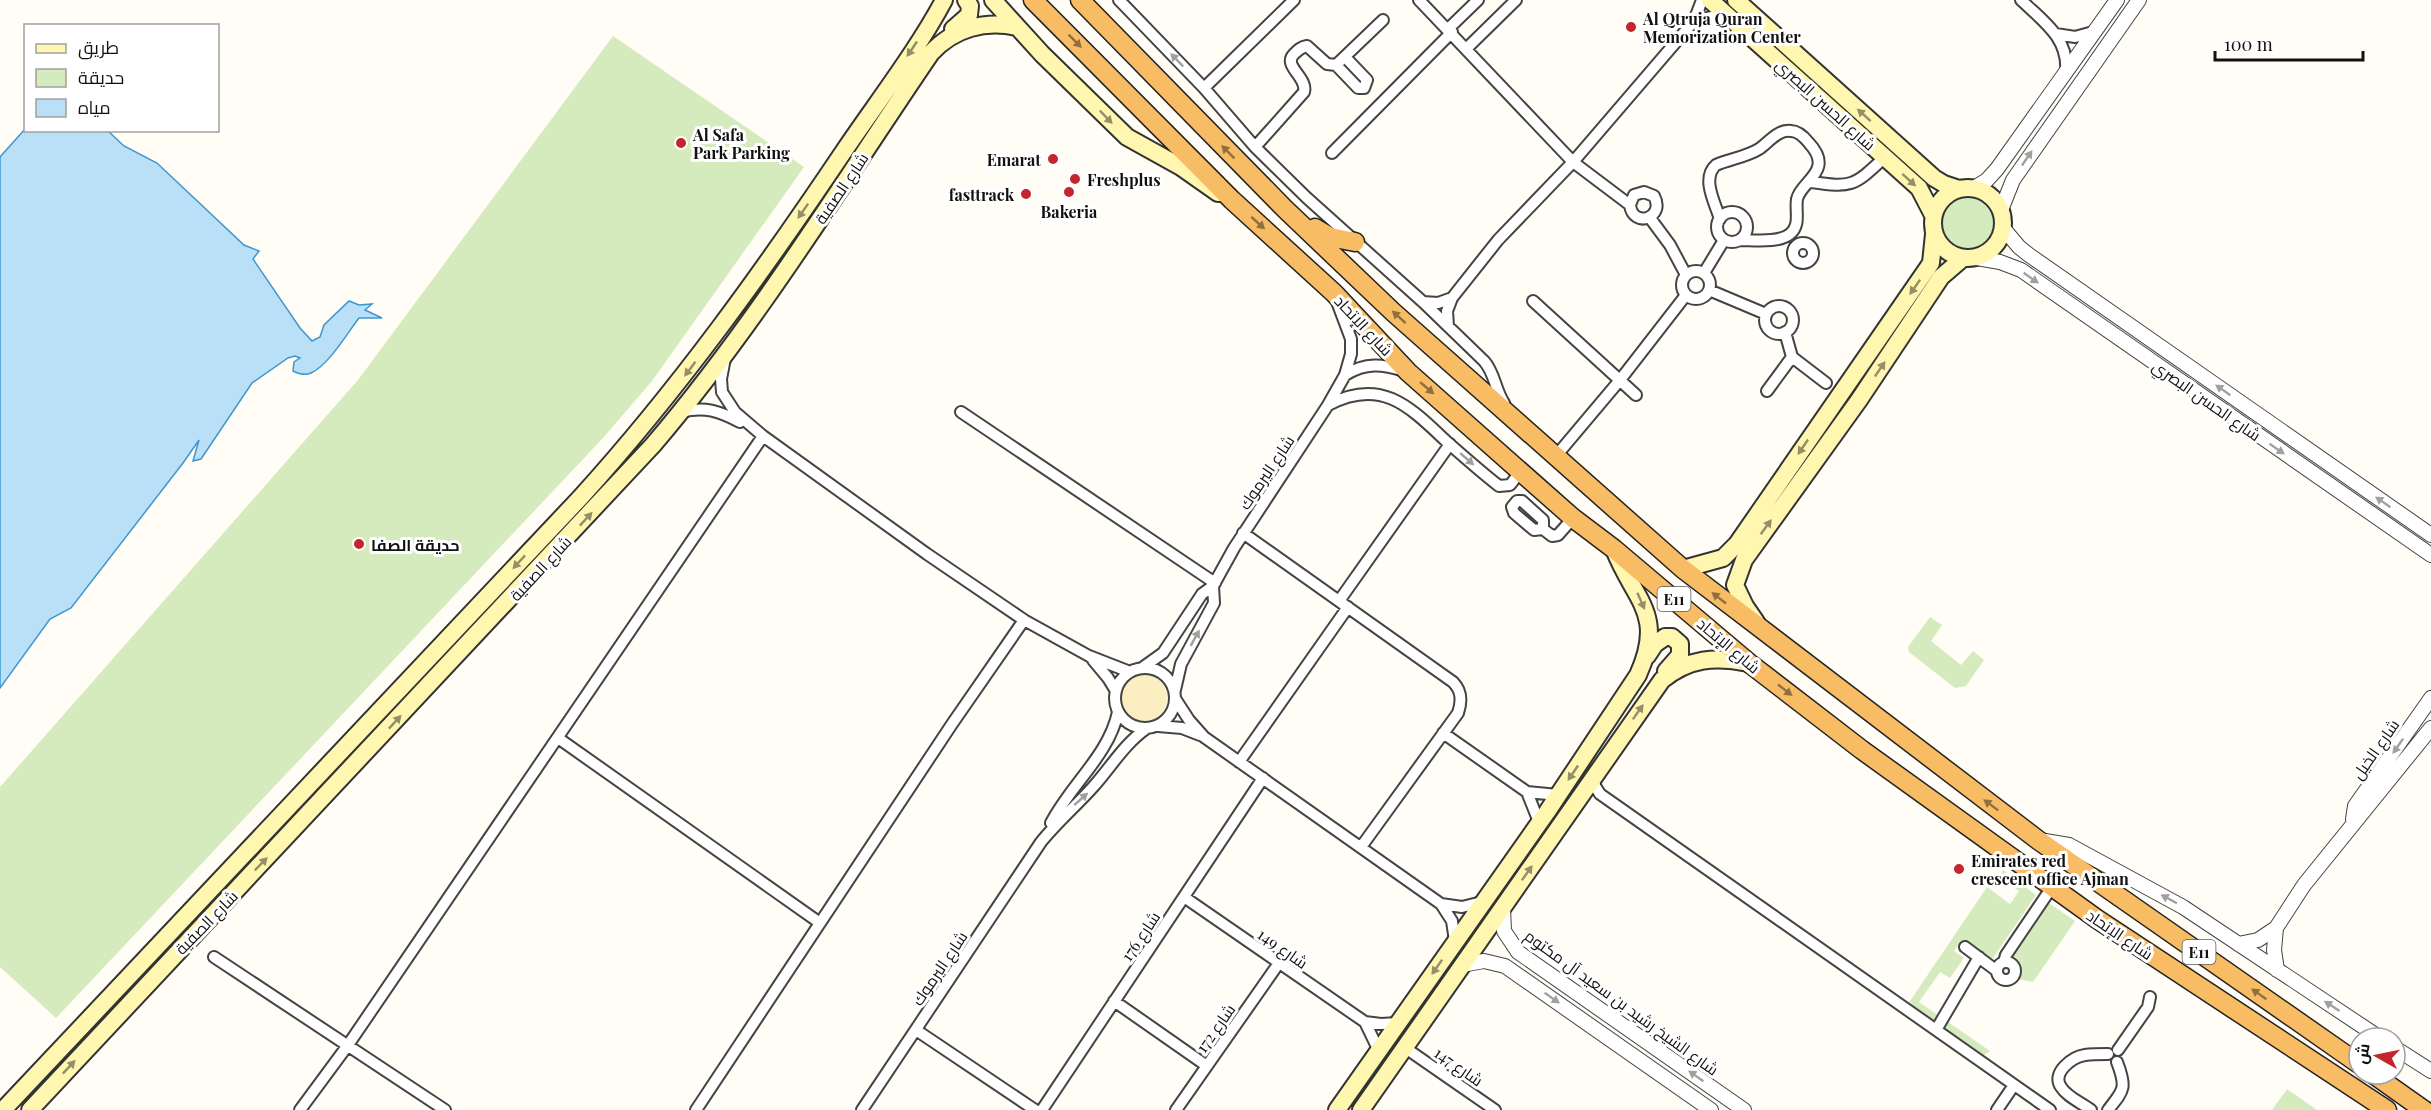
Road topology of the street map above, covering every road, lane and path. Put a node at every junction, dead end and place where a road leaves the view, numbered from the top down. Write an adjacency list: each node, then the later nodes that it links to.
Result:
1 (944, 0): 22 (main road, شارع الصفية)
2 (950, 0): 22 (main road)
3 (966, 0): 29 (main road)
4 (993, 0): 25 (main road)
5 (1033, 0): 19 (highway, شارع الإتحاد / E11)
6 (1080, 0): 43 (highway, شارع الإتحاد / E11, one-way to 6)
7 (1119, 0): 34 (street, one-way to 7)
8 (1294, 0): 34 (street)
9 (1419, 0): 26 (street)
10 (1461, 0): 20 (street)
11 (1478, 0): 20 (street)
12 (1516, 0): 30 (street)
13 (1702, 0): 24 (street)
14 (1710, 0): 21 (main road, شارع الحسن البصري)
15 (1736, 0): 40 (main road, شارع الحسن البصري, one-way to 15)
16 (2021, 0): 28 (street)
17 (2117, 0): 27 (street)
18 (2139, 0): 44 (street, one-way to 18)
19 (1048, 8): 41 (highway, شارع الإتحاد / E11, one-way to 41)
20 (1469, 9): 26 (street)
21 (1725, 14): 24 (street); 37 (main road, شارع الحسن البصري)
22 (935, 15): 161 (main road, شارع الصفية, one-way to 161)
23 (1383, 20): 31 (street)
24 (1694, 21): 38 (street)
25 (1017, 27): 29 (main road, شارع الصفية); 41 (main road, one-way to 41)
26 (1450, 30): 30 (street); 36 (street)
27 (2094, 32): 28 (street); 33 (street)
28 (2056, 34): 33 (street)
29 (940, 42): 67 (main road, شارع الصفية)
30 (1467, 48): 38 (street)
31 (1345, 57): 32 (street); 32 (street)
32 (1336, 65): 35 (street)
33 (2066, 72): 40 (street)
34 (1204, 88): 35 (street)
35 (1255, 147): 53 (street)
36 (1332, 153)
37 (1885, 157): 39 (street); 45 (main road, شارع الحسن البصري, one-way to 45)
38 (1573, 162): 42 (street); 61 (street)
39 (1811, 182): 47 (street); 50 (street)
40 (1967, 188): 44 (main road); 45 (main road)
41 (1232, 200): 59 (highway, شارع الإتحاد / E11, one-way to 59)
42 (1630, 205): 46 (street); 46 (street)
43 (1285, 209): 53 (highway); 79 (highway, شارع الإتحاد / E11, one-way to 43)
44 (2001, 210): 48 (main road)
45 (1934, 215): 49 (main road)
46 (1650, 218): 57 (street)
47 (1720, 219): 51 (street); 52 (street)
48 (2004, 228): 55 (main road); 86 (street, شارع الحسن البصري, one-way to 48)
49 (1934, 234): 55 (main road); 89 (main road, one-way to 89)
50 (1780, 238): 52 (street); 54 (street)
51 (1724, 240): 52 (street); 56 (street)
52 (1740, 240)
53 (1355, 242): 63 (street)
54 (1793, 251)
55 (1970, 258): 88 (street, شارع الحسن البصري, one-way to 88); 93 (main road, one-way to 55)
56 (1704, 273): 57 (street); 58 (street)
57 (1686, 275): 60 (street)
58 (1709, 290): 60 (street); 64 (street)
59 (1334, 293): 69 (highway, شارع الإتحاد / E11); 70 (street, شارع اليرموك)
60 (1686, 295): 71 (street)
61 (1452, 298): 63 (street); 65 (street)
62 (1533, 301): 71 (street)
63 (1424, 302): 65 (street)
64 (1766, 314): 66 (street); 66 (street)
65 (1448, 326): 79 (street)
66 (1785, 332): 68 (street)
67 (726, 353): 76 (main road, شارع الصفية); 78 (street)
68 (1792, 357): 72 (street); 73 (street)
69 (1408, 372): 70 (street); 82 (highway, شارع الإتحاد / E11, one-way to 82)
70 (1345, 375): 75 (street, شارع اليرموك)
71 (1620, 380): 74 (street); 81 (street)
72 (1826, 384)
73 (1767, 391)
74 (1636, 395)
75 (1328, 405): 80 (street); 85 (street, شارع اليرموك)
76 (681, 412): 78 (street); 162 (main road, شارع الصفية, one-way to 76)
77 (961, 412): 90 (street)
78 (759, 433): 92 (street); 108 (street)
79 (1532, 434): 81 (highway, شارع الإتحاد / E11)
80 (1450, 444): 83 (street, one-way to 83); 91 (street)
81 (1557, 456): 89 (highway, شارع الإتحاد / E11)
82 (1521, 471): 83 (street); 84 (highway, شارع الإتحاد / E11)
83 (1503, 487): 84 (street)
84 (1574, 518): 87 (highway, شارع الإتحاد / E11)
85 (1244, 533): 90 (street, شارع اليرموك); 91 (street)
86 (2431, 535)
87 (1614, 549): 95 (main road, one-way to 95); 96 (highway, شارع الإتحاد / E11)
88 (2431, 555)
89 (1683, 569): 93 (highway, شارع الإتحاد / E11, one-way to 89)
90 (1214, 585): 97 (street, شارع اليرموك); 101 (street, شارع اليرموك, one-way to 90)
91 (1343, 604): 106 (street); 109 (street)
92 (1024, 620): 94 (street); 126 (street)
93 (1763, 632): 118 (highway, شارع الإتحاد / E11, one-way to 93)
94 (1089, 656): 98 (street); 100 (street)
95 (1645, 658): 99 (main road); 115 (main road, one-way to 115)
96 (1749, 663): 99 (main road); 121 (highway, شارع الإتحاد / E11, one-way to 121)
97 (1142, 668): 98 (street); 101 (street)
98 (1130, 672): 100 (street)
99 (1662, 680): 110 (main road, one-way to 99)
100 (1116, 691): 103 (street)
101 (1175, 695): 104 (street); 107 (street)
102 (2431, 698): 116 (street, شارع الخيل, one-way to 116)
103 (1118, 711): 104 (street); 119 (street, شارع اليرموك)
104 (1152, 727): 107 (street); 119 (street, شارع اليرموك, one-way to 104)
105 (2431, 728): 116 (street, شارع الخيل)
106 (1443, 733): 112 (street); 120 (street)
107 (1204, 737): 109 (street)
108 (558, 738): 126 (street); 147 (street)
109 (1239, 762): 111 (street)
110 (1594, 776): 113 (main road); 114 (street)
111 (1263, 778): 120 (street); 122 (street, شارع 176)
112 (1527, 792): 115 (street); 117 (street)
113 (1581, 794): 114 (street); 125 (main road, one-way to 113)
114 (1600, 794): 146 (street)
115 (1558, 795): 117 (main road)
116 (2354, 821): 127 (street, شارع الخيل)
117 (1539, 822): 123 (main road)
118 (2038, 840): 129 (street, شارع الإتحاد, one-way to 118); 151 (highway, شارع الإتحاد / E11, one-way to 118)
119 (1041, 842): 145 (street, شارع اليرموك)
120 (1361, 847): 124 (street)
121 (2052, 887): 133 (street); 178 (highway, شارع الإتحاد / E11)
122 (1184, 897): 134 (street, شارع 149); 141 (street, شارع 176)
123 (1483, 902): 124 (street); 128 (main road)
124 (1441, 904): 128 (street)
125 (1503, 908): 135 (street, شارع الشيخ رشيد بن سعيد آل مكتوم); 136 (main road)
126 (819, 923): 165 (street)
127 (2276, 928): 129 (street, شارع الخيل); 137 (street)
128 (1455, 941): 143 (main road, one-way to 143)
129 (2238, 944): 137 (street, شارع الإتحاد)
130 (1965, 947): 132 (street)
131 (214, 957): 147 (street)
132 (1979, 957): 138 (street); 146 (street)
133 (2004, 962): 138 (street); 138 (street)
134 (1279, 963): 142 (street, شارع 149); 154 (street, شارع 172)
135 (1536, 964): 139 (street); 174 (street, شارع الشيخ رشيد بن سعيد آل مكتوم, one-way to 135)
136 (1462, 965): 139 (street); 148 (main road)
137 (2277, 970): 144 (street, شارع الإتحاد, one-way to 137)
138 (1997, 971)
139 (1525, 979): 173 (street, one-way to 173)
140 (2150, 997): 150 (street)
141 (1114, 1001): 154 (street); 168 (street, شارع 176)
142 (1365, 1022): 143 (street); 149 (street, شارع 149)
143 (1398, 1023): 149 (main road)
144 (2362, 1026)
145 (916, 1030): 166 (street, شارع اليرموك); 167 (street)
146 (1936, 1030): 156 (street)
147 (348, 1045): 163 (street); 164 (street)
148 (1404, 1047): 153 (main road); 172 (street, شارع 147)
149 (1379, 1051): 153 (main road); 170 (main road)
150 (2113, 1052): 160 (street); 177 (street)
151 (2347, 1056)
152 (2407, 1056): 155 (street)
153 (1394, 1063): 171 (main road)
154 (1207, 1066): 169 (street, شارع 172)
155 (2431, 1071)
156 (2014, 1085): 175 (street); 176 (street)
157 (2407, 1085): 159 (highway)
158 (2390, 1086): 179 (highway)
159 (2431, 1100)
160 (2084, 1108)
161 (3, 1110)
162 (30, 1110)
163 (300, 1110)
164 (445, 1110)
165 (696, 1110)
166 (862, 1110)
167 (1035, 1110)
168 (1042, 1110)
169 (1176, 1110)
170 (1337, 1110)
171 (1361, 1110)
172 (1495, 1110)
173 (1711, 1110)
174 (1744, 1110)
175 (1997, 1110)
176 (2050, 1110)
177 (2108, 1110)
178 (2387, 1110)
179 (2424, 1110)

